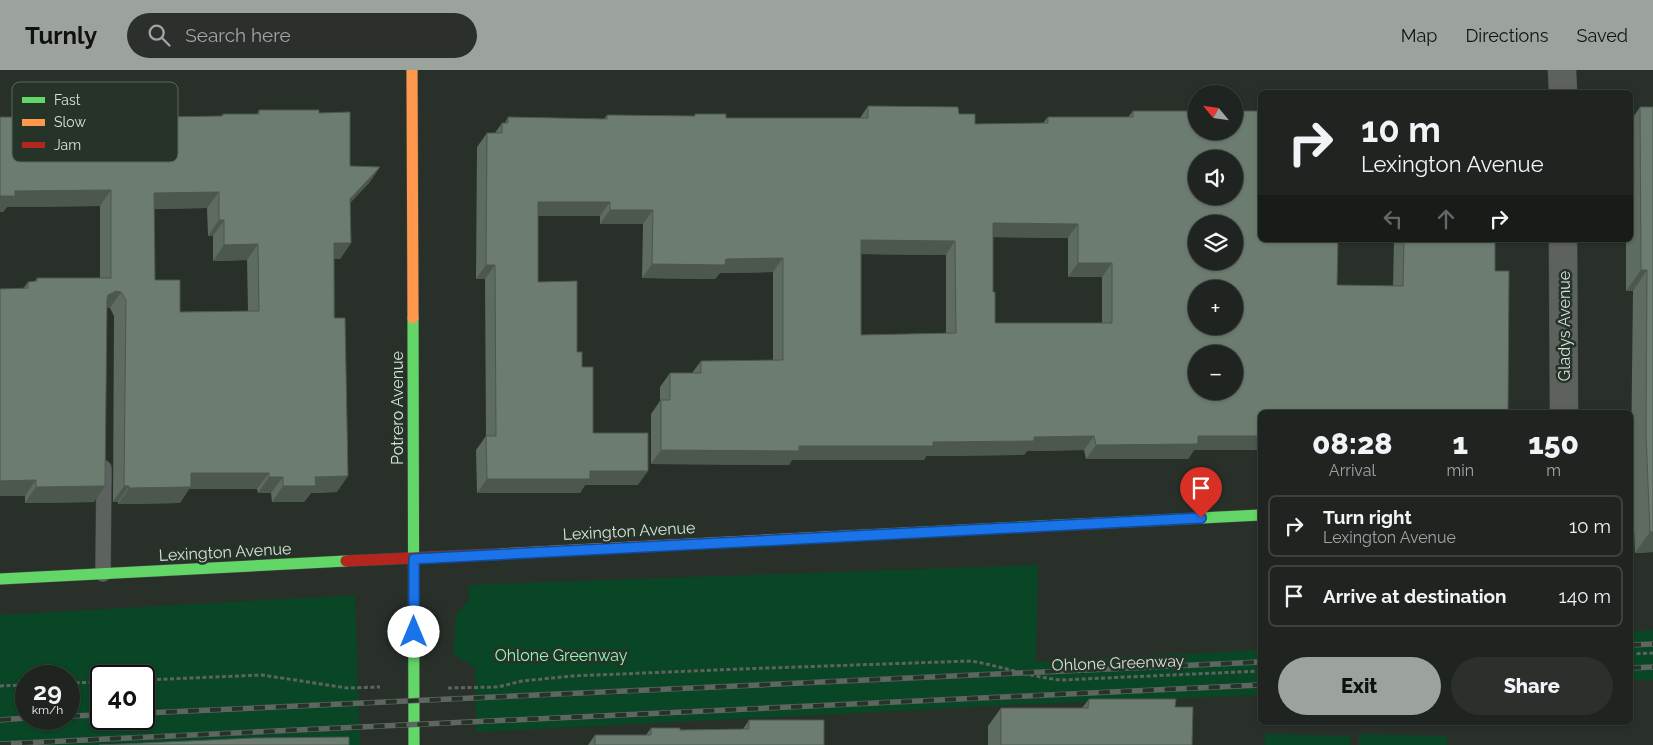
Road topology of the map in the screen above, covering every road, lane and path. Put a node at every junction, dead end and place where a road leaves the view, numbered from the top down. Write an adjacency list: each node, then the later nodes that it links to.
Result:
1 (412, 70): 8 (street, Potrero Avenue)
2 (1562, 70): 3 (street)
3 (1562, 90)
4 (1563, 242): 5 (street, Gladys Avenue)
5 (1564, 410)
6 (104, 455): 9 (lane)
7 (1258, 515): 8 (street, Lexington Avenue)
8 (414, 559): 9 (street, Lexington Avenue); 19 (street, Potrero Avenue)
9 (103, 574): 10 (street, Lexington Avenue)
10 (0, 579)
11 (1653, 653): 12 (path)
12 (1633, 654)
13 (1258, 670): 18 (path, Ohlone Greenway)
14 (155, 680): 17 (path)
15 (15, 685): 16 (path)
16 (0, 686)
17 (381, 687)
18 (440, 688)
19 (414, 745)

